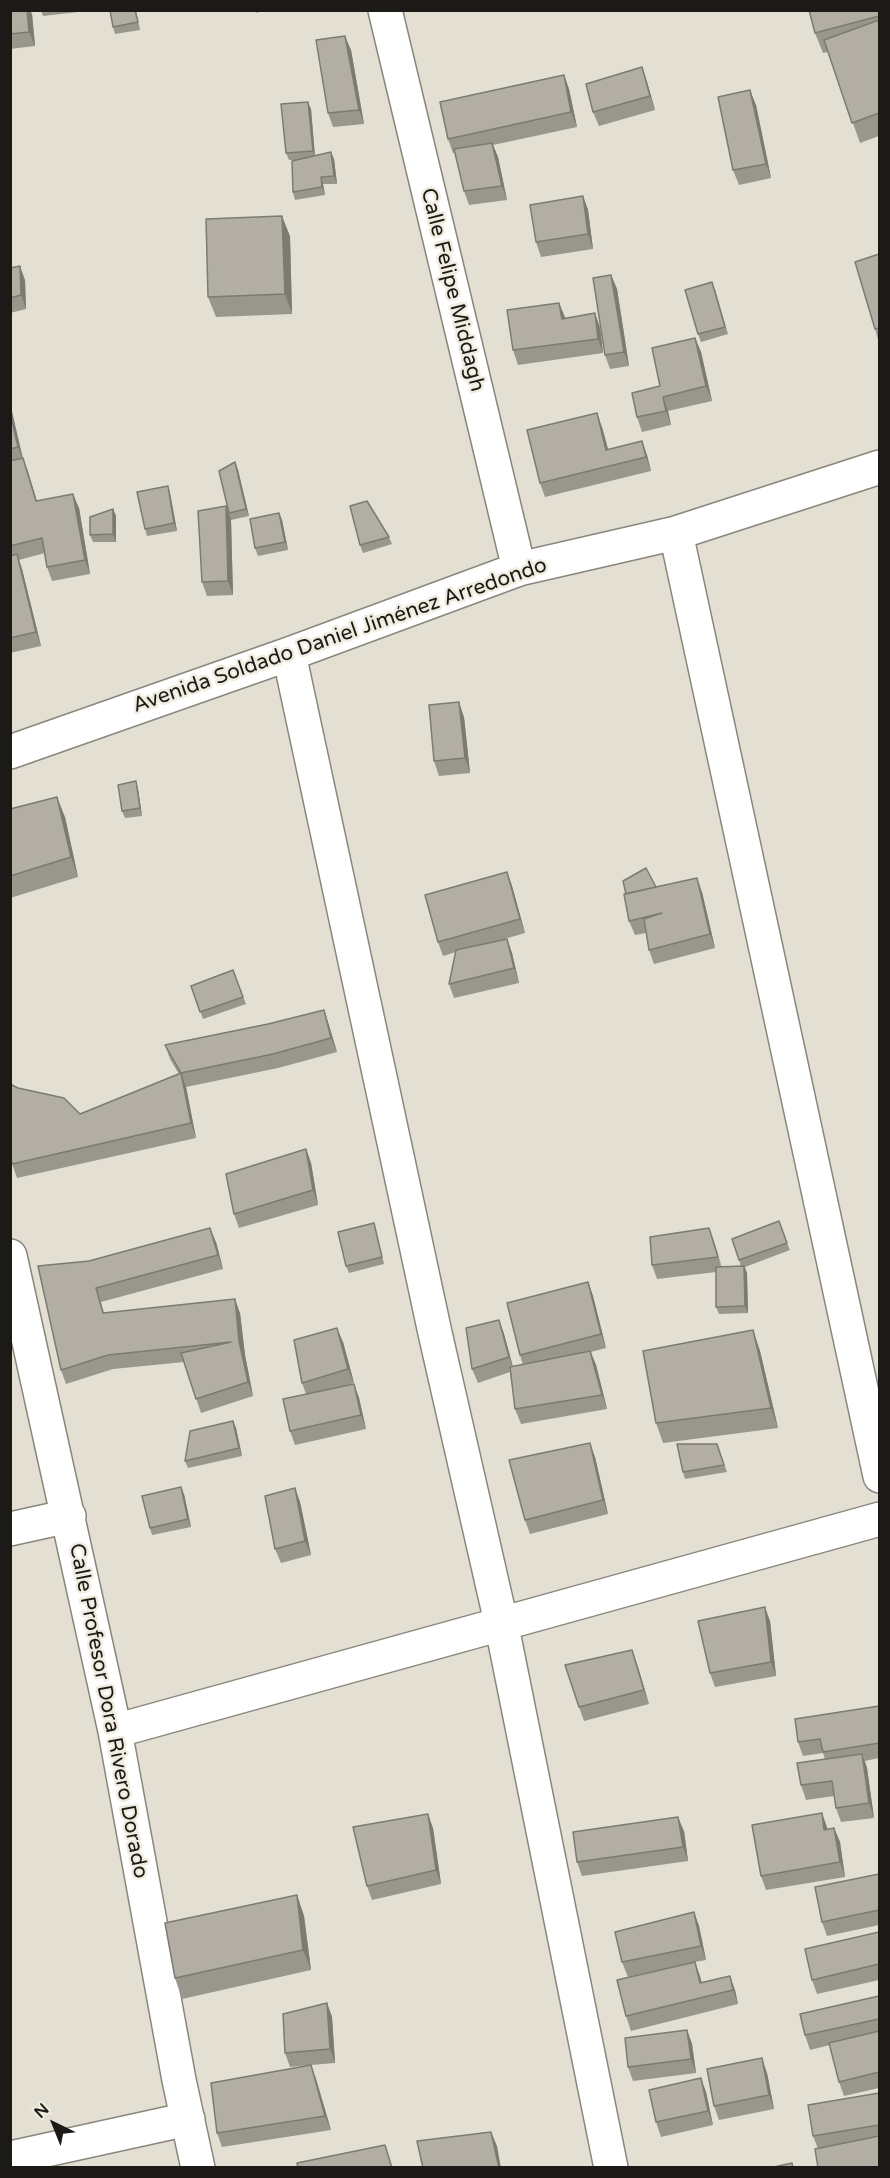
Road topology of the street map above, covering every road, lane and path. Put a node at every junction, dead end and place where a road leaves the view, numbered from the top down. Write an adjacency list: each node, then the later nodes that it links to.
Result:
1 (385, 10): 4 (street, Calle Felipe Middagh)
2 (879, 467): 3 (street, Avenida Soldado Daniel Jiménez Arredondo)
3 (676, 533): 4 (street, Avenida Soldado Daniel Jiménez Arredondo); 8 (street)
4 (519, 568): 5 (street, Avenida Soldado Daniel Jiménez Arredondo)
5 (289, 654): 6 (street, Avenida Soldado Daniel Jiménez Arredondo); 12 (street)
6 (10, 752)
7 (10, 1256): 9 (street, Calle Profesor Dora Rivero Dorado)
8 (879, 1476)
9 (69, 1516): 11 (street); 13 (street, Calle Profesor Dora Rivero Dorado)
10 (879, 1519): 12 (street)
11 (10, 1529)
12 (501, 1622): 13 (street); 17 (street)
13 (115, 1731): 14 (street, Calle Profesor Dora Rivero Dorado)
14 (188, 2119): 15 (street); 16 (street, Calle Profesor Dora Rivero Dorado)
15 (10, 2158)
16 (198, 2168)
17 (611, 2168)

